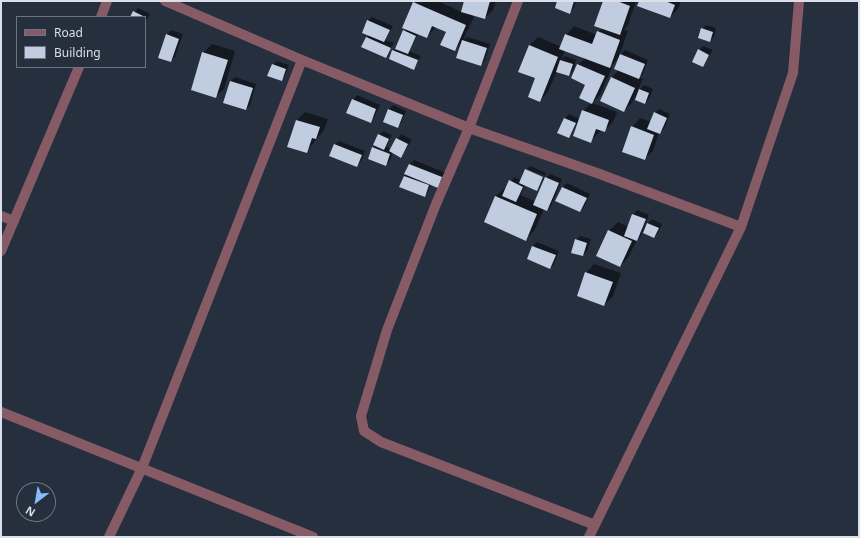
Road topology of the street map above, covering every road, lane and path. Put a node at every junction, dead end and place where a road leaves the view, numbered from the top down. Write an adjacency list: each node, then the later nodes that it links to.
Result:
1 (107, 1): 5 (street)
2 (165, 1): 6 (street)
3 (518, 1): 8 (street)
4 (799, 1): 11 (street)
5 (101, 16)
6 (302, 60): 8 (street); 14 (street)
7 (79, 68): 10 (street)
8 (469, 128): 11 (street); 15 (street)
9 (1, 216): 10 (street)
10 (14, 221): 12 (street)
11 (741, 227): 15 (street)
12 (1, 251)
13 (1, 412): 14 (street)
14 (142, 468): 16 (street); 17 (street)
15 (595, 525): 18 (street)
16 (109, 537)
17 (313, 537)
18 (589, 537)

